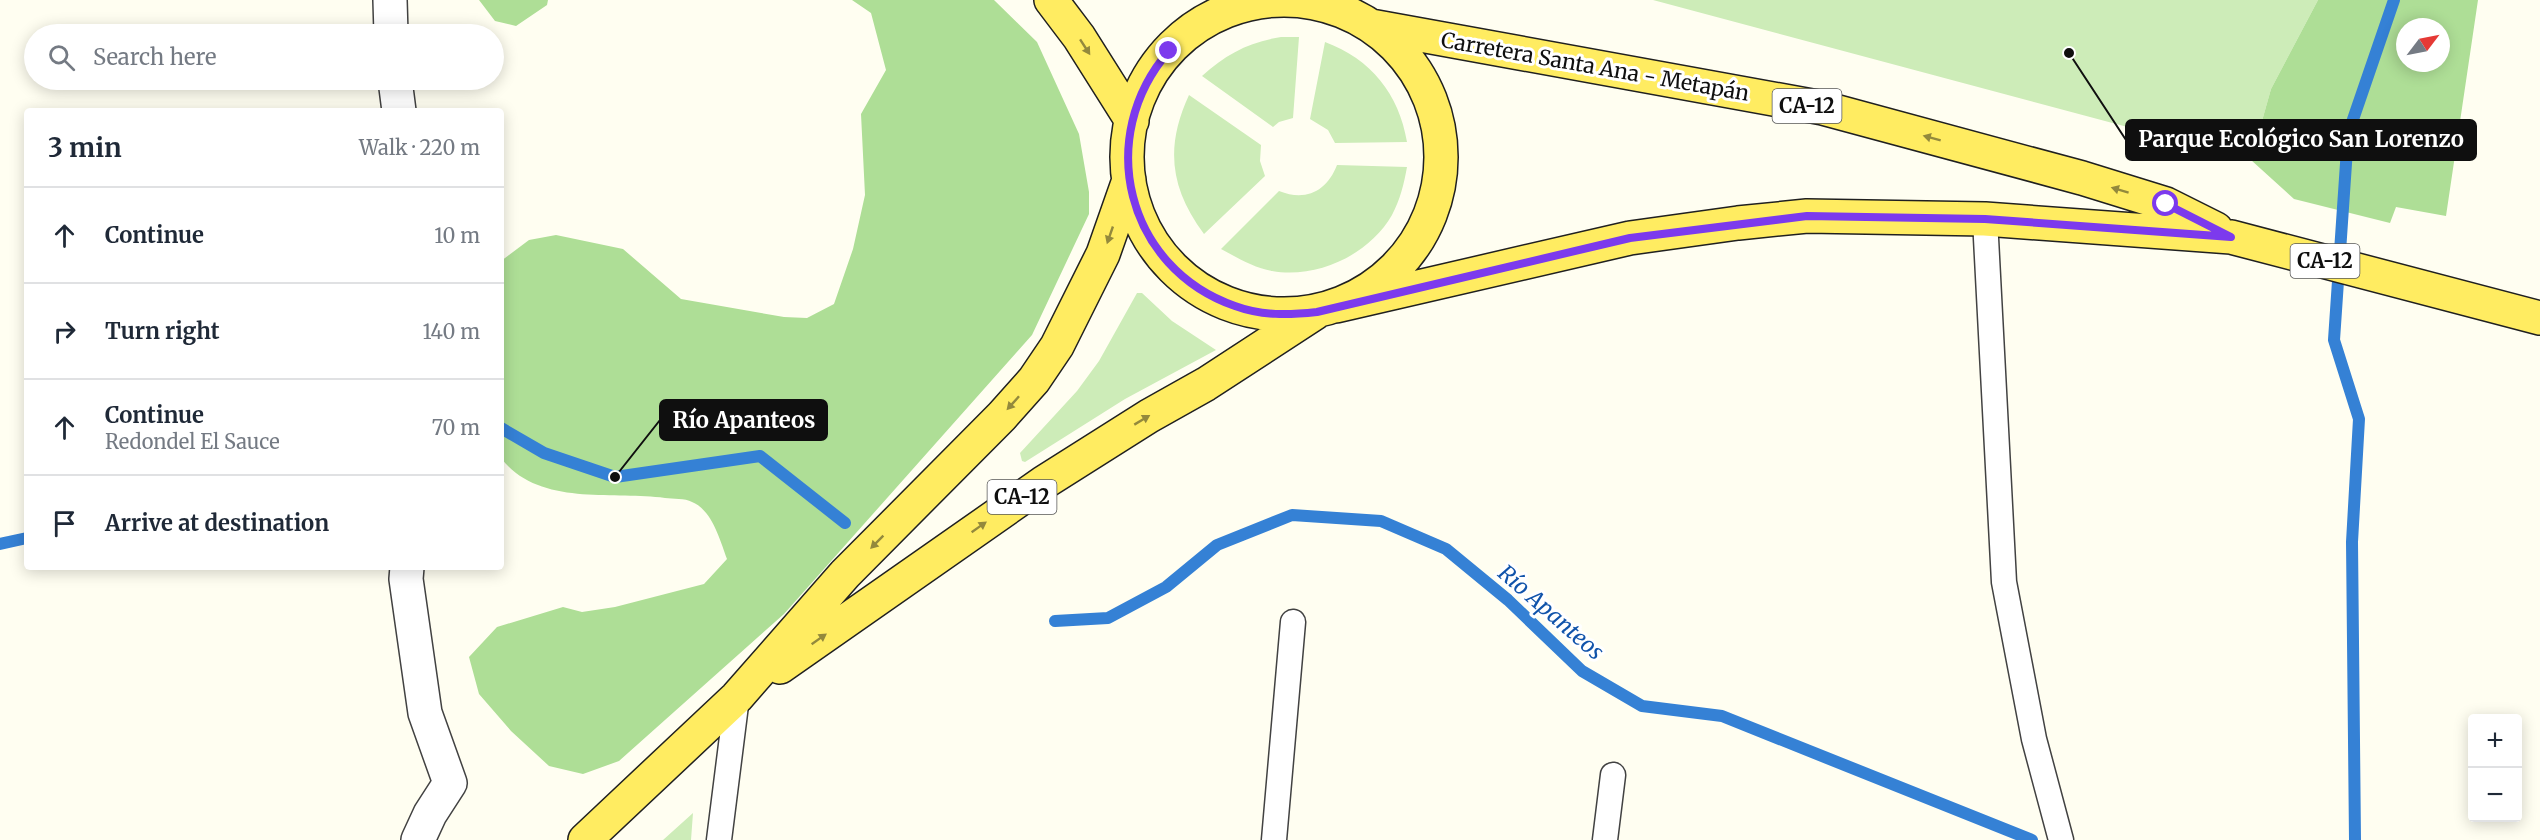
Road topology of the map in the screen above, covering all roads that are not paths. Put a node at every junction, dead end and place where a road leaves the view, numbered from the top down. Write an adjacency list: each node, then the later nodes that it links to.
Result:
1 (390, 0): 4 (street)
2 (1051, 0): 8 (main road, one-way to 8)
3 (1281, 0): 5 (main road); 8 (main road)
4 (391, 24)
5 (1369, 25): 11 (main road, Carretera Santa Ana - Metapán / CA-12, one-way to 5); 12 (main road)
6 (396, 90): 7 (street)
7 (399, 108)
8 (1132, 122): 9 (main road)
9 (1130, 180): 12 (main road); 16 (main road, CA-12, one-way to 16)
10 (1985, 219): 11 (main road, Carretera Santa Ana - Metapán); 12 (main road, Carretera Santa Ana - Metapán); 23 (lane)
11 (2231, 237): 13 (main road, Carretera Santa Ana - Metapán / CA-12)
12 (1326, 309): 16 (main road, CA-12, one-way to 12)
13 (2540, 318)
14 (407, 570): 18 (street)
15 (1293, 622): 21 (lane)
16 (737, 697): 19 (main road, CA-12); 20 (lane)
17 (1614, 776): 22 (lane)
18 (418, 840)
19 (585, 840)
20 (719, 840)
21 (1274, 840)
22 (1605, 840)
23 (2061, 840)

